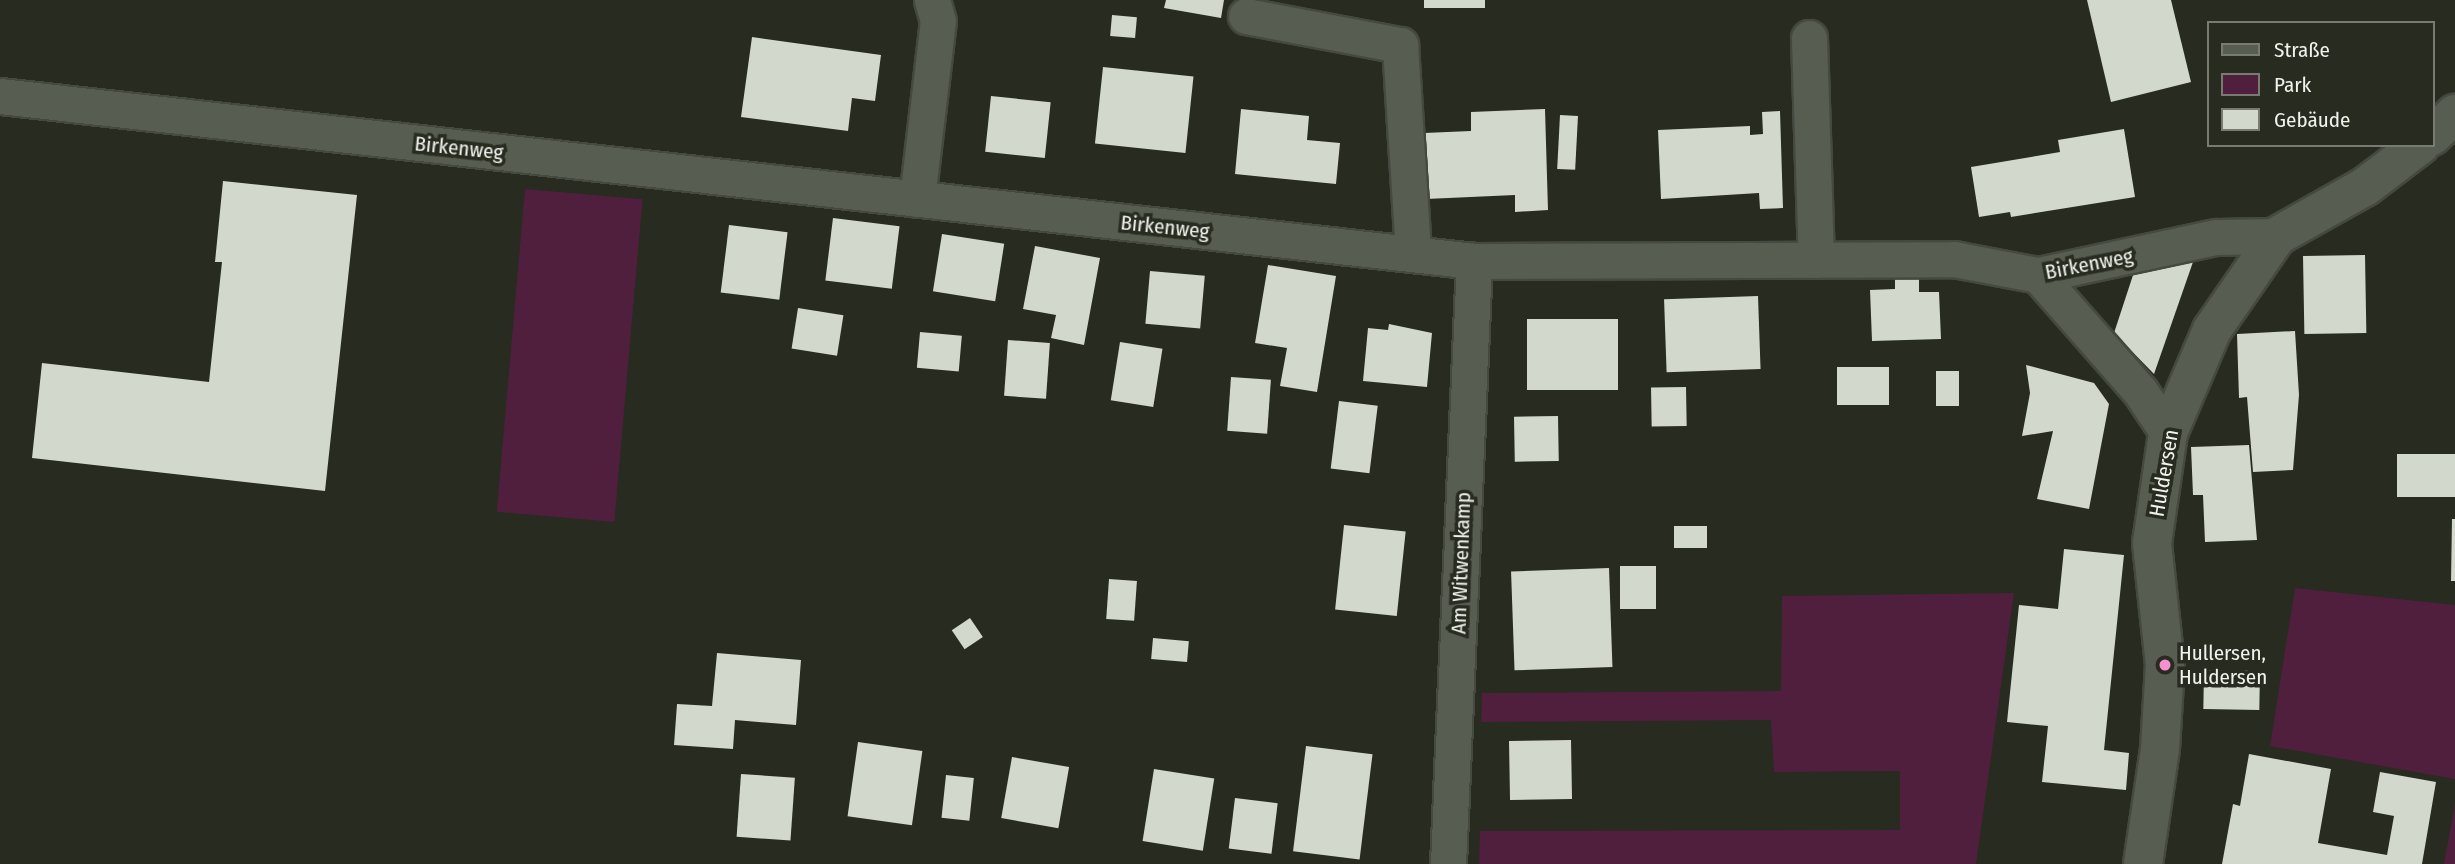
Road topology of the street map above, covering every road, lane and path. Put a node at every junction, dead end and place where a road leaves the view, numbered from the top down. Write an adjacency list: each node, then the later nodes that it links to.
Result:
1 (932, 0): 8 (street)
2 (1246, 16): 10 (street)
3 (1809, 38): 11 (street)
4 (0, 96): 8 (street, Birkenweg)
5 (2455, 114): 6 (street)
6 (2434, 134)
7 (2417, 147): 9 (street, Huldersen)
8 (918, 199): 10 (street, Birkenweg)
9 (2277, 236): 13 (street, Birkenweg); 14 (street, Huldersen)
10 (1413, 254): 12 (street, Birkenweg)
11 (1816, 260): 12 (street, Birkenweg); 13 (street, Birkenweg)
12 (1474, 261): 15 (street, Am Witwenkamp)
13 (2038, 275): 14 (street)
14 (2168, 433): 16 (street, Huldersen)
15 (1448, 864)
16 (2143, 864)

